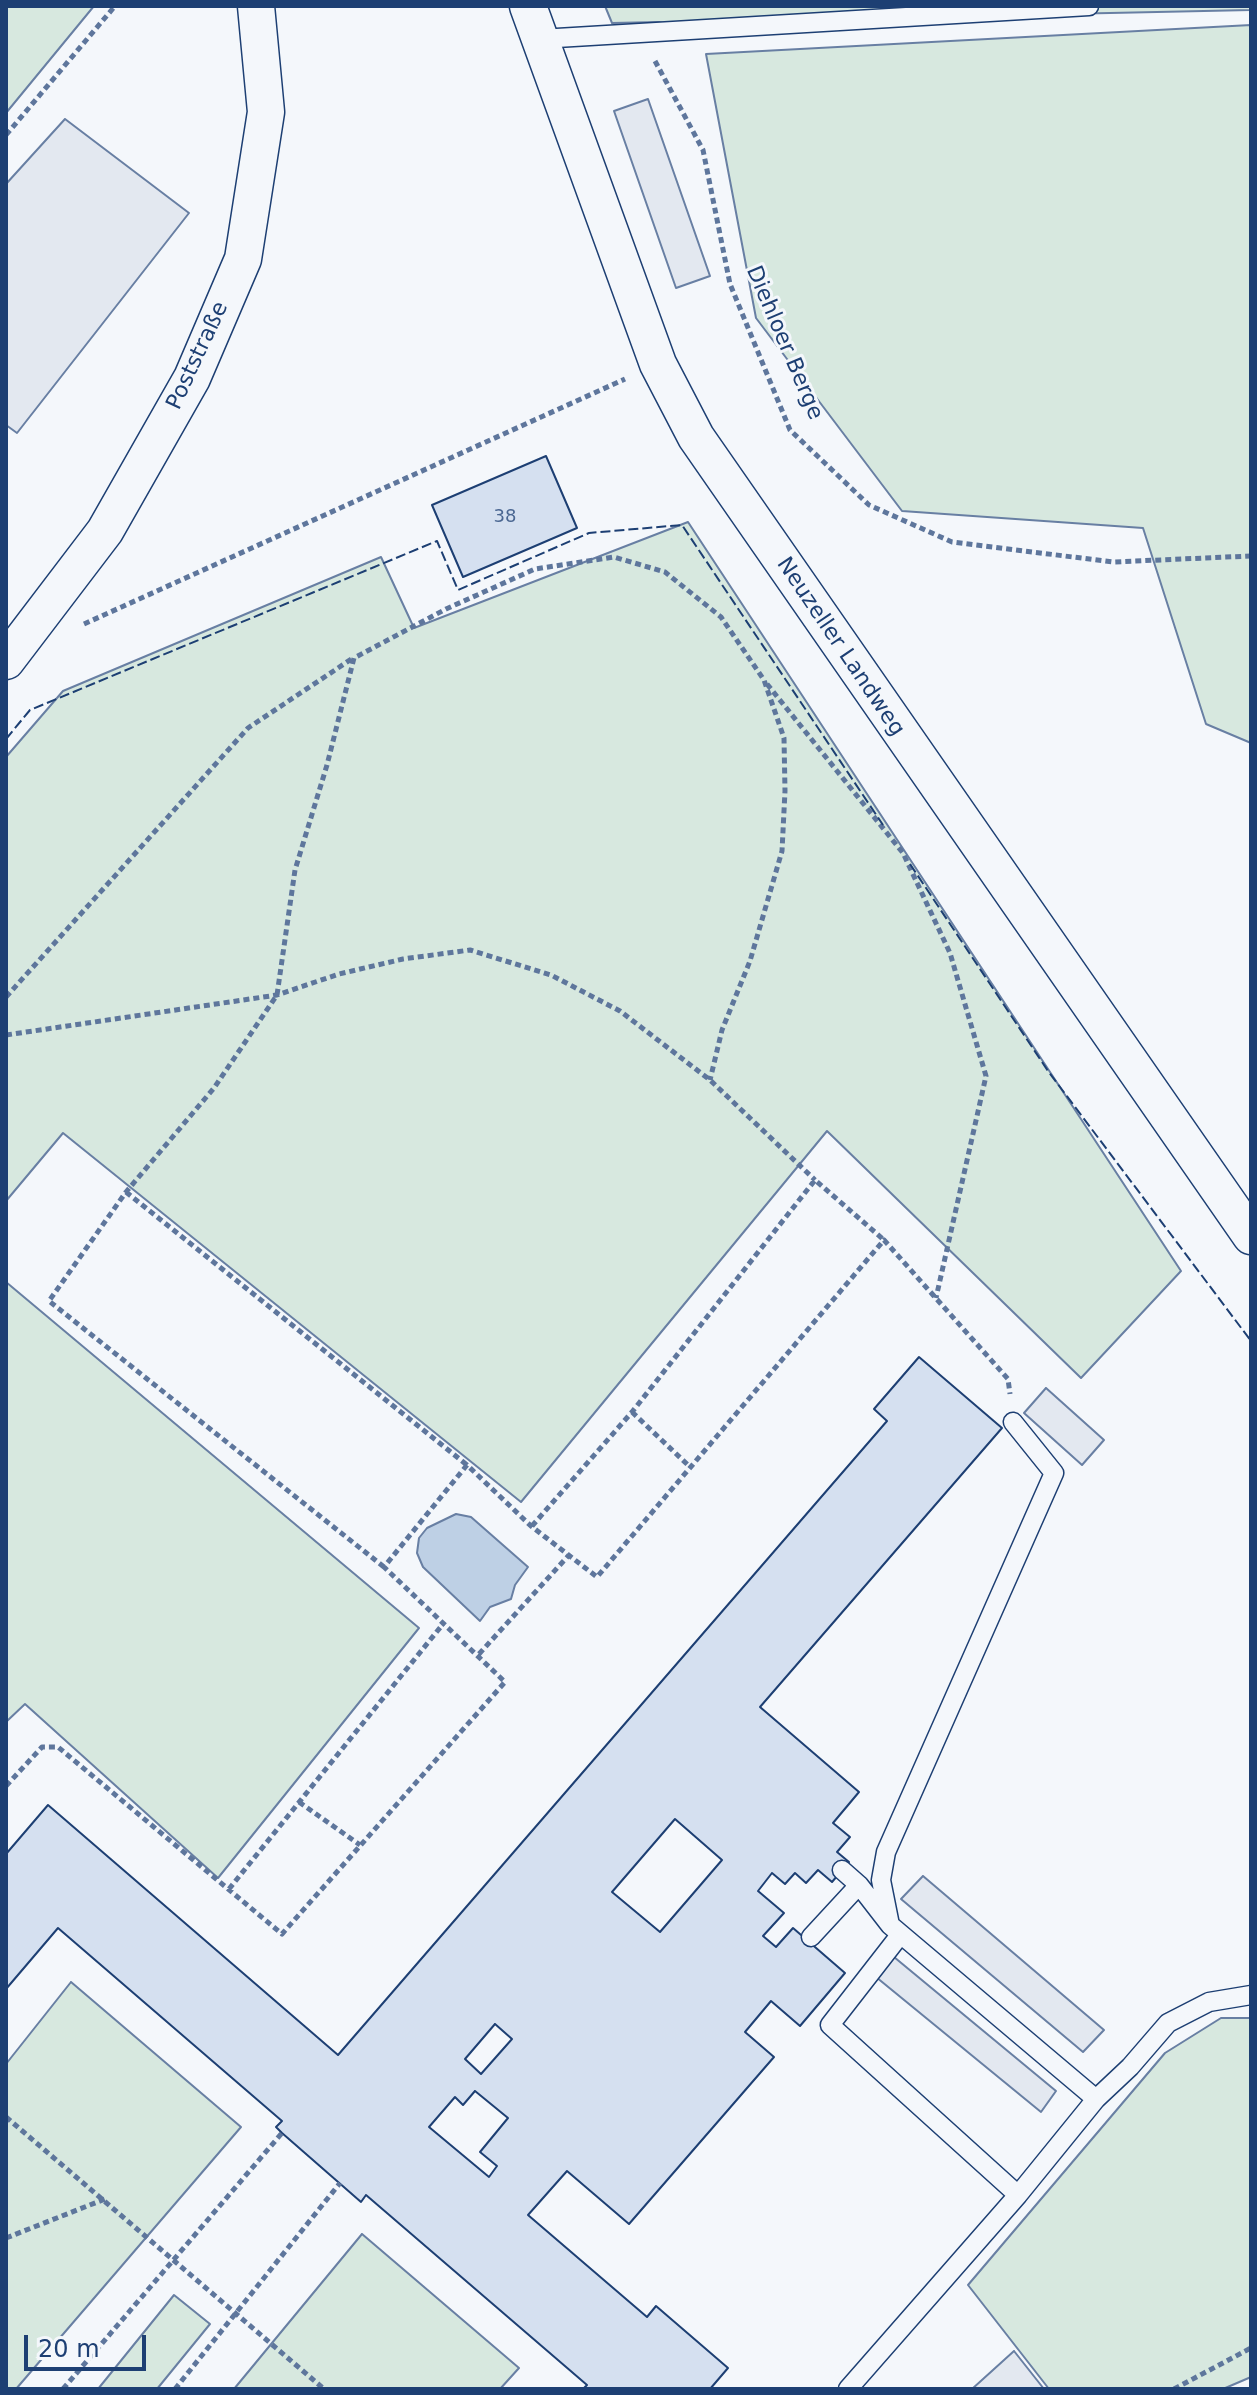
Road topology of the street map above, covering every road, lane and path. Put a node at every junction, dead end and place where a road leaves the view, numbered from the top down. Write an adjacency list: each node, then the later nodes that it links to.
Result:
1 (115, 6): 6 (path)
2 (256, 6): 11 (street, Poststraße)
3 (1089, 6): 5 (lane)
4 (534, 22): 5 (lane); 7 (street, Neuzeller Landweg)
5 (642, 35): 8 (path, Diehloer Berge)
6 (6, 135)
7 (658, 364): 9 (path); 19 (street, Neuzeller Landweg)
8 (1251, 556)
9 (81, 625)
10 (354, 658): 12 (path); 13 (path); 14 (path)
11 (6, 661)
12 (764, 680): 16 (path); 21 (path)
13 (277, 995): 15 (path); 16 (path); 18 (path)
14 (6, 997)
15 (6, 1035)
16 (710, 1080): 17 (path)
17 (815, 1180): 20 (path); 22 (path)
18 (126, 1192): 24 (path); 28 (path)
19 (1251, 1236)
20 (884, 1240): 21 (path); 25 (path)
21 (936, 1298): 23 (path)
22 (632, 1412): 25 (path); 26 (path)
23 (1013, 1422): 37 (lane)
24 (467, 1465): 26 (path); 28 (path)
25 (689, 1466): 27 (path)
26 (531, 1526): 27 (path)
27 (569, 1555): 30 (path)
28 (384, 1567): 29 (path)
29 (443, 1624): 30 (path); 32 (path)
30 (479, 1654): 33 (path)
31 (6, 1786): 36 (path)
32 (299, 1802): 33 (path); 36 (path)
33 (360, 1845): 36 (path)
34 (842, 1870): 35 (lane)
35 (859, 1885): 37 (lane); 38 (lane)
36 (229, 1889)
37 (895, 1930): 40 (lane); 44 (lane)
38 (811, 1937)
39 (1251, 1995): 40 (lane)
40 (1096, 2099): 44 (lane)
41 (6, 2117): 45 (path)
42 (282, 2133): 47 (path)
43 (340, 2183): 48 (path)
44 (1018, 2195): 53 (lane)
45 (105, 2199): 46 (path); 47 (path)
46 (6, 2238)
47 (172, 2259): 48 (path); 50 (path)
48 (233, 2313): 51 (path); 52 (path)
49 (1251, 2348): 54 (path)
50 (63, 2389)
51 (175, 2389)
52 (324, 2389)
53 (848, 2389)
54 (1174, 2389)

